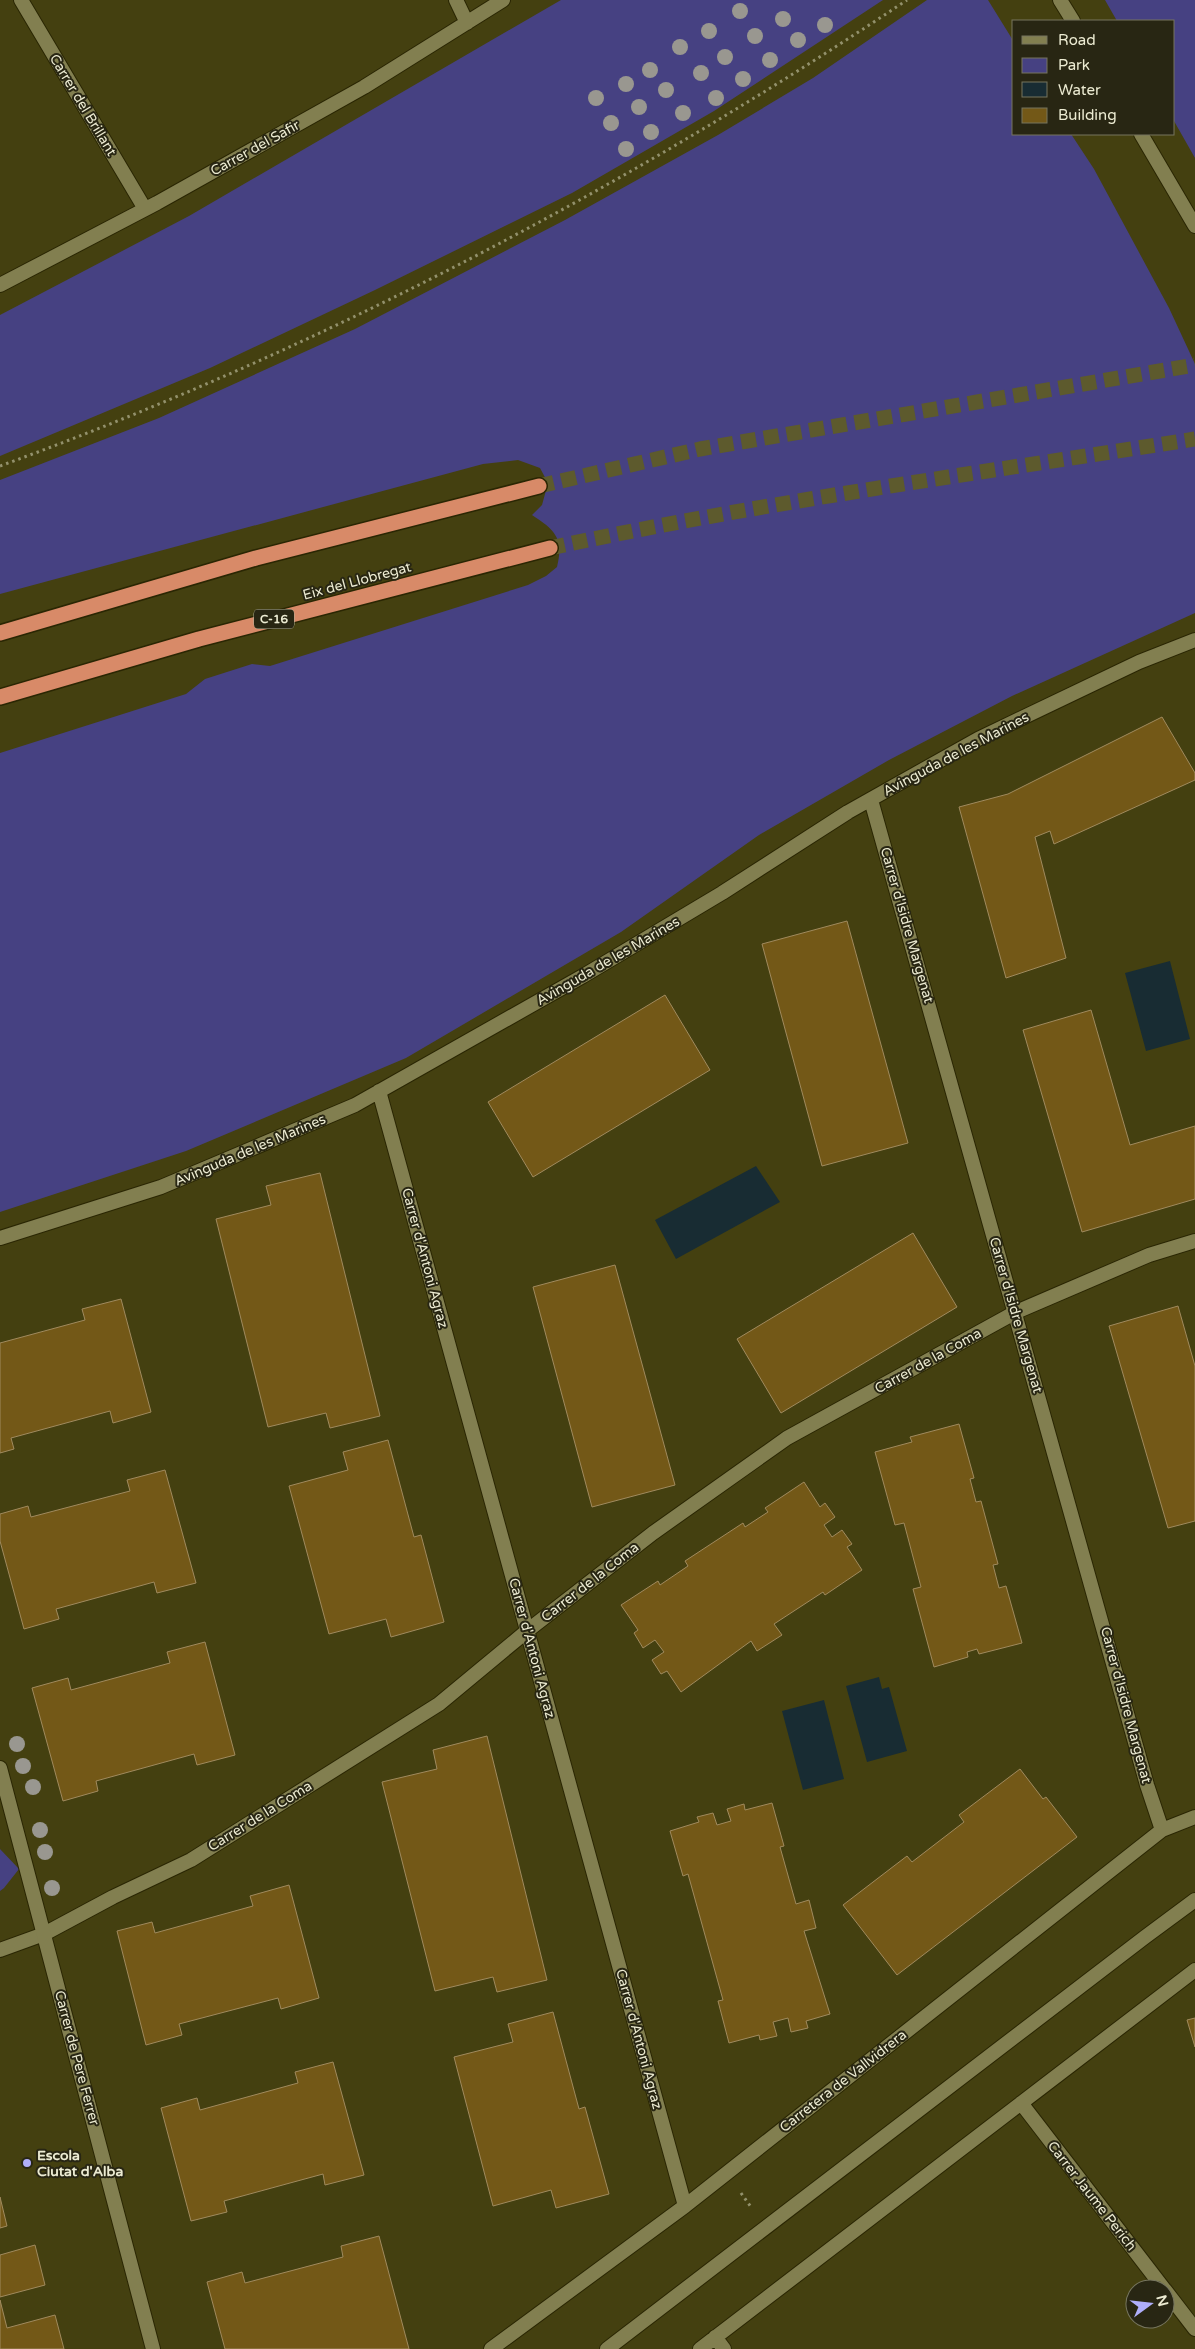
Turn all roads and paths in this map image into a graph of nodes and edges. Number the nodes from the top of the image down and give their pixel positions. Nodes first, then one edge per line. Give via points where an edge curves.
1 (21, 0) edge
2 (456, 0) edge
3 (503, 0) edge
4 (907, 0) edge
5 (1060, 0) edge
6 (1072, 20) edge
7 (467, 22) junction
8 (1142, 135) edge
9 (145, 209) junction
10 (1195, 226) edge
11 (0, 285) edge
12 (0, 466) edge
13 (539, 486) tunnel mouth
14 (550, 548) tunnel mouth
15 (0, 632) edge
16 (1195, 640) edge
17 (0, 696) edge
18 (871, 800) junction
19 (379, 1091) junction
20 (0, 1238) edge
21 (1195, 1241) edge
22 (1016, 1312) junction
23 (527, 1632) junction
24 (0, 1768) edge
25 (1195, 1817) edge
26 (1162, 1830) junction
27 (1195, 1900) edge
28 (44, 1934) junction
29 (0, 1950) edge
30 (1195, 1970) edge
31 (1021, 2103) junction
32 (685, 2206) junction
33 (1156, 2279) edge
34 (1175, 2304) edge
35 (1195, 2329) edge
36 (715, 2338) junction
37 (153, 2349) edge
38 (491, 2349) edge
39 (607, 2349) edge
40 (700, 2349) edge
41 (724, 2349) edge

1 - 9 street, Carrer del Brillant
2 - 7 street
3 - 7 street, Carrer del Safir
4 - 12 path via 735,110 568,207 424,281 170,401
5 - 6 street
7 - 9 street, Carrer del Safir via 364,87
8 - 10 street
9 - 11 street, Carrer del Safir
13 - 15 highway via 256,558
14 - 17 highway, Eix del Llobregat / C-16 via 199,639
16 - 18 street, Avinguda de les Marines via 1139,662 978,739
18 - 19 street, Avinguda de les Marines via 583,976
18 - 22 street, Carrer d'Isidre Margenat
19 - 20 street, Avinguda de les Marines via 355,1105 161,1188
19 - 23 street, Carrer d'Antoni Agraz
21 - 22 street, Carrer de la Coma via 1149,1256
22 - 23 street, Carrer de la Coma via 787,1438 653,1533
22 - 26 street, Carrer d'Isidre Margenat
23 - 28 street, Carrer de la Coma via 439,1704 191,1860
23 - 32 street, Carrer d'Antoni Agraz
24 - 28 street, Carrer de Pere Ferrer
25 - 26 street, Carretera de Vallvidrera
26 - 32 street, Carretera de Vallvidrera
27 - 39 street
28 - 29 street, Carrer de la Coma
28 - 37 street, Carrer de Pere Ferrer
30 - 31 street
31 - 33 street, Carrer Jaume Perich
31 - 36 street
32 - 38 street, Carretera de Vallvidrera
34 - 35 street, Carrer Jaume Perich
36 - 40 street
36 - 41 street

